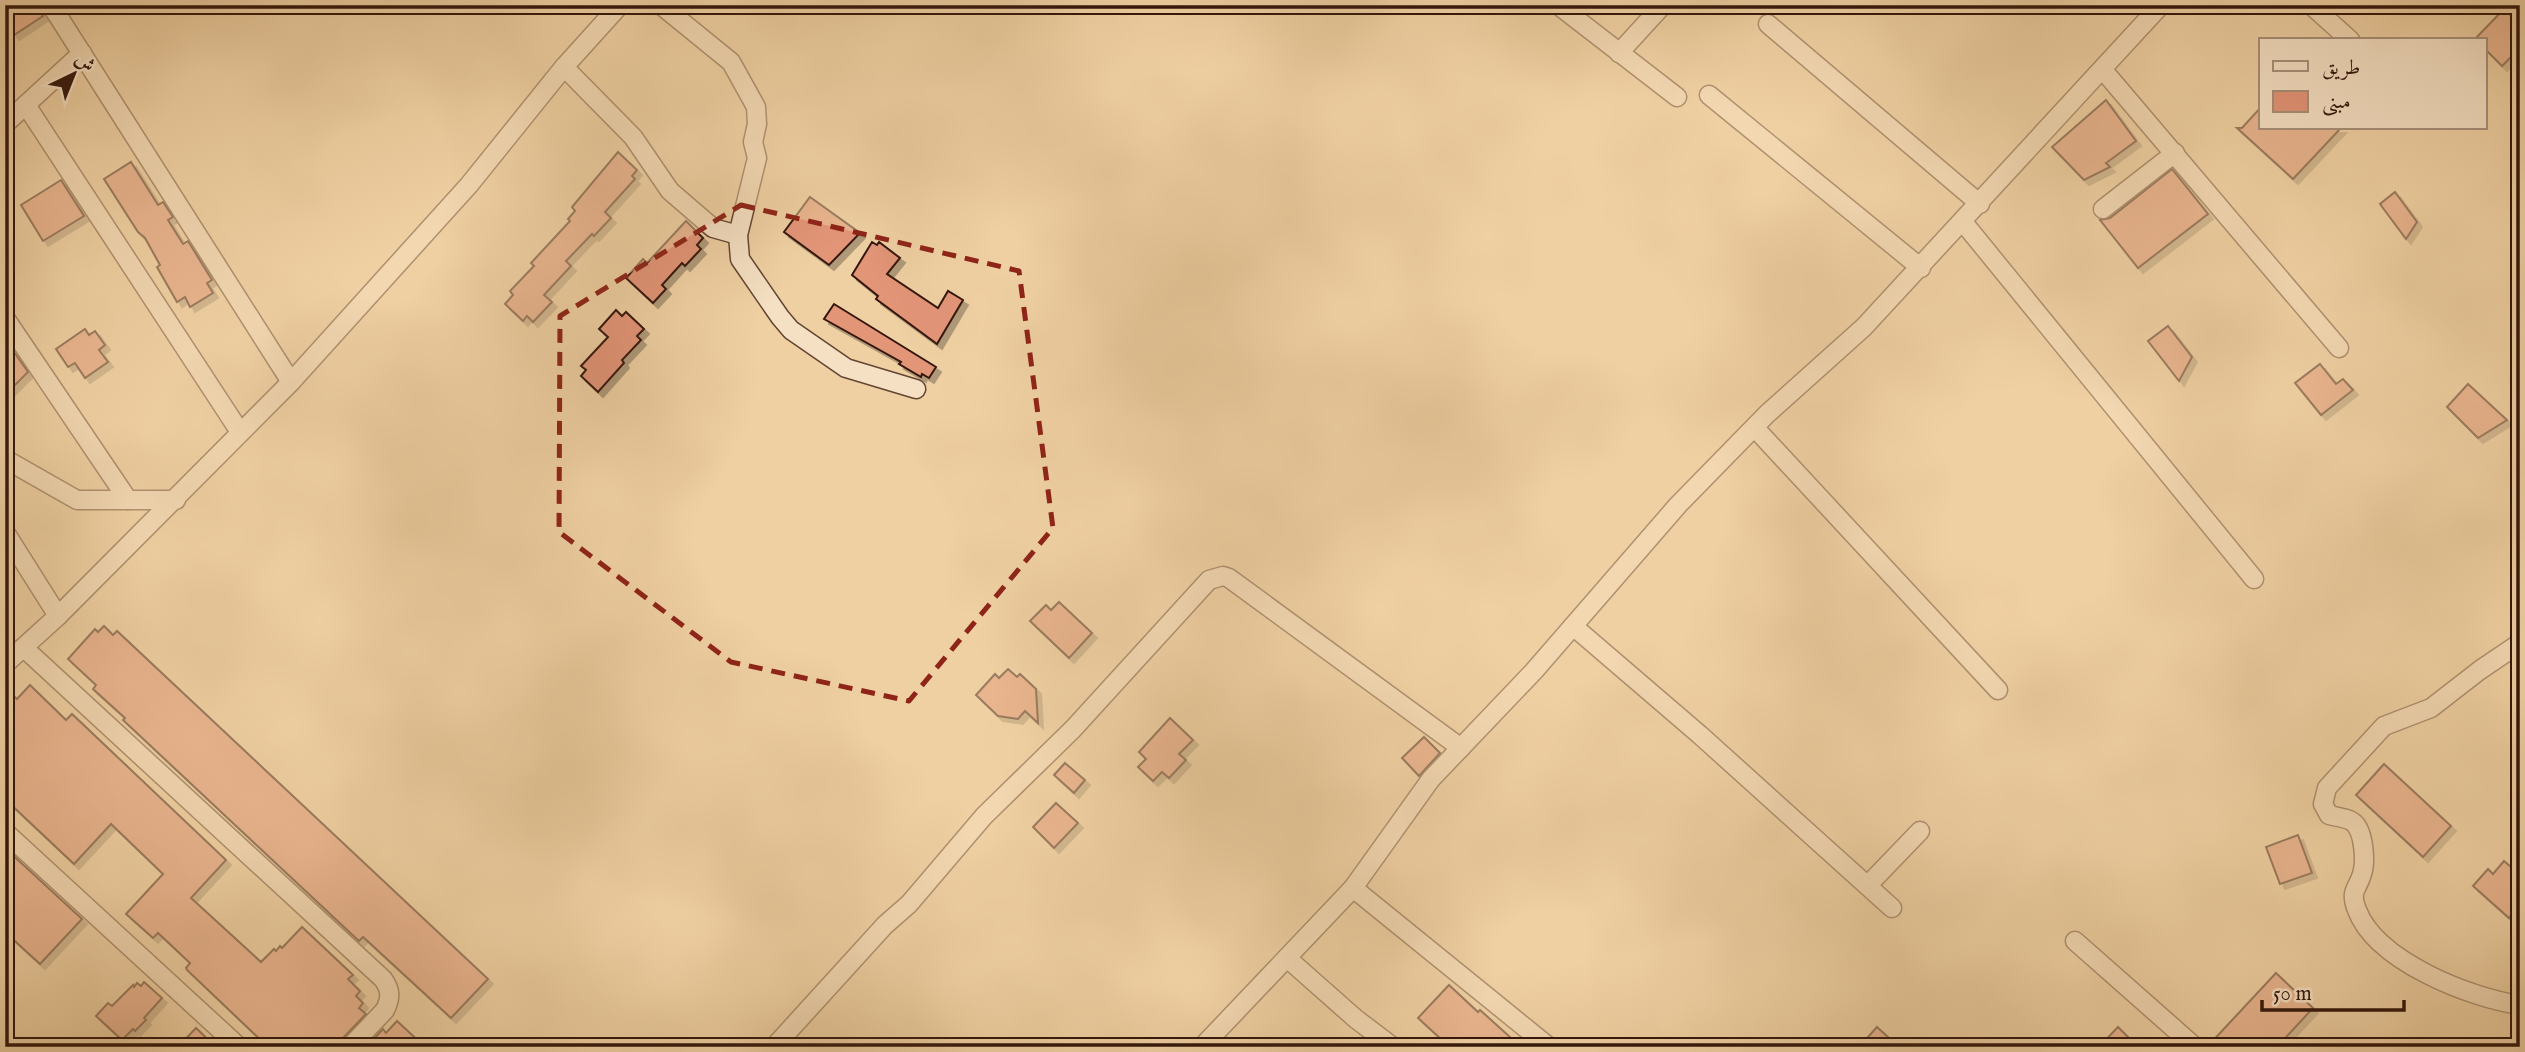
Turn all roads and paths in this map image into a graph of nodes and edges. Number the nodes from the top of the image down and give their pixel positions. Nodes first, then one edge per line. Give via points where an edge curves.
1 (51, 5) edge
2 (621, 5) edge
3 (661, 5) edge
4 (1558, 5) edge
5 (1663, 5) edge
6 (2161, 5) edge
7 (2311, 5) edge
8 (1768, 24) dead end
9 (2348, 38) edge
10 (82, 53) junction
11 (1619, 53) junction
12 (564, 67) junction
13 (2103, 70) junction
14 (1709, 95) dead end
15 (1677, 97) dead end
16 (26, 105) junction
17 (5, 124) edge
18 (2175, 153) junction
19 (1980, 204) junction
20 (2103, 209) dead end
21 (1963, 222) junction
22 (737, 235) junction
23 (1921, 268) junction
24 (5, 318) edge
25 (2339, 348) dead end
26 (291, 382) junction
27 (916, 389) dead end
28 (1755, 428) junction
29 (240, 432) junction
30 (5, 459) edge
31 (128, 500) junction
32 (176, 500) junction
33 (5, 532) edge
34 (2254, 579) dead end
35 (58, 617) junction
36 (1573, 626) junction
37 (2520, 643) edge
38 (24, 648) junction
39 (5, 664) edge
40 (1998, 690) dead end
41 (1461, 748) junction
42 (1920, 831) dead end
43 (5, 832) edge
44 (1868, 885) junction
45 (1353, 888) junction
46 (1892, 908) dead end
47 (2075, 941) dead end
48 (1287, 958) junction
49 (2520, 1005) edge
50 (239, 1047) edge
51 (350, 1047) edge
52 (774, 1047) edge
53 (1202, 1047) edge
54 (1393, 1047) edge
55 (1549, 1047) edge
56 (2194, 1047) edge

1 - 10 street
2 - 12 street
3 - 22 street via 731,62 756,107 753,142 757,158
4 - 11 street
5 - 11 street
6 - 13 street
7 - 9 street
8 - 19 street
10 - 16 street
10 - 26 street
11 - 15 street
12 - 22 street via 633,138 670,191 713,228
12 - 26 street via 469,185
13 - 18 street
13 - 19 street
14 - 23 street
16 - 17 street
16 - 29 street
18 - 20 street
18 - 25 street
19 - 21 street
21 - 23 street
21 - 34 street
22 - 27 street via 740,259 791,330 846,368
23 - 28 street
24 - 31 street
26 - 29 street
28 - 36 street via 1678,505
28 - 40 street
29 - 32 street
30 - 31 street via 77,500
31 - 32 street
32 - 35 street
33 - 35 street
35 - 38 street
36 - 41 street
36 - 44 street
37 - 49 street via 2431,708 2384,726 2328,788 2323,804 2329,815 2352,820 2361,831 2362,874 2354,888 2356,908 2382,944 2446,983
38 - 39 street
38 - 51 street via 383,979 389,1002
41 - 45 street via 1431,779
41 - 52 street via 1229,578 1209,580 1073,729 984,816 909,904
42 - 44 street
43 - 50 street
44 - 46 street
45 - 48 street
45 - 55 street
47 - 56 street
48 - 53 street
48 - 54 street

